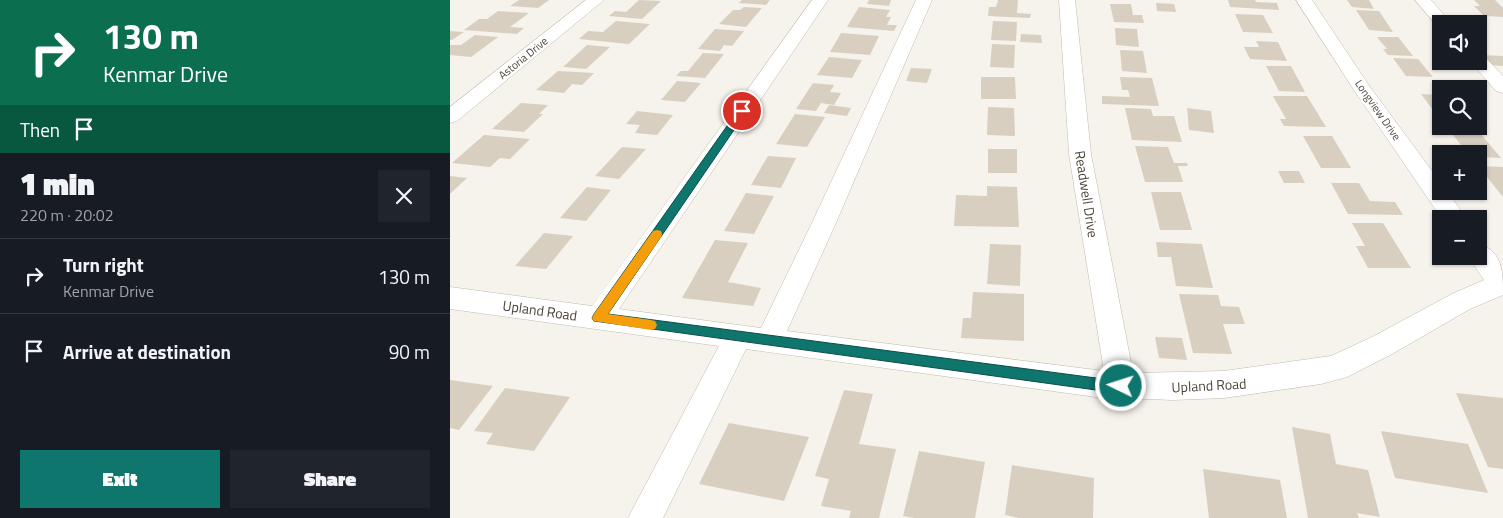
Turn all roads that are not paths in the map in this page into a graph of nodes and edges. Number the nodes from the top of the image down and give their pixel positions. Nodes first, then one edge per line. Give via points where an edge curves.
1 (596, 0) edge
2 (820, 0) edge
3 (924, 0) edge
4 (1066, 0) edge
5 (1304, 0) edge
6 (1423, 0) edge
7 (1436, 15) edge
8 (1487, 70) edge
9 (1503, 87) edge
10 (450, 117) edge
11 (1449, 210) edge
12 (1487, 264) edge
13 (1502, 284) edge
14 (450, 298) edge
15 (598, 318) junction
16 (738, 337) junction
17 (768, 341) junction
18 (1121, 386) junction
19 (646, 518) edge

1 - 10 street, Astoria Drive
2 - 15 street
3 - 17 street
4 - 18 street, Readwell Drive via 1080,154
5 - 11 street, Longview Drive
6 - 7 street
8 - 9 street
12 - 13 street
13 - 18 street, Upland Road via 1469,296 1394,340 1339,367 1243,384
14 - 15 street, Upland Road
15 - 16 street, Upland Road
16 - 17 street, Upland Road
16 - 19 street
17 - 18 street, Upland Road

